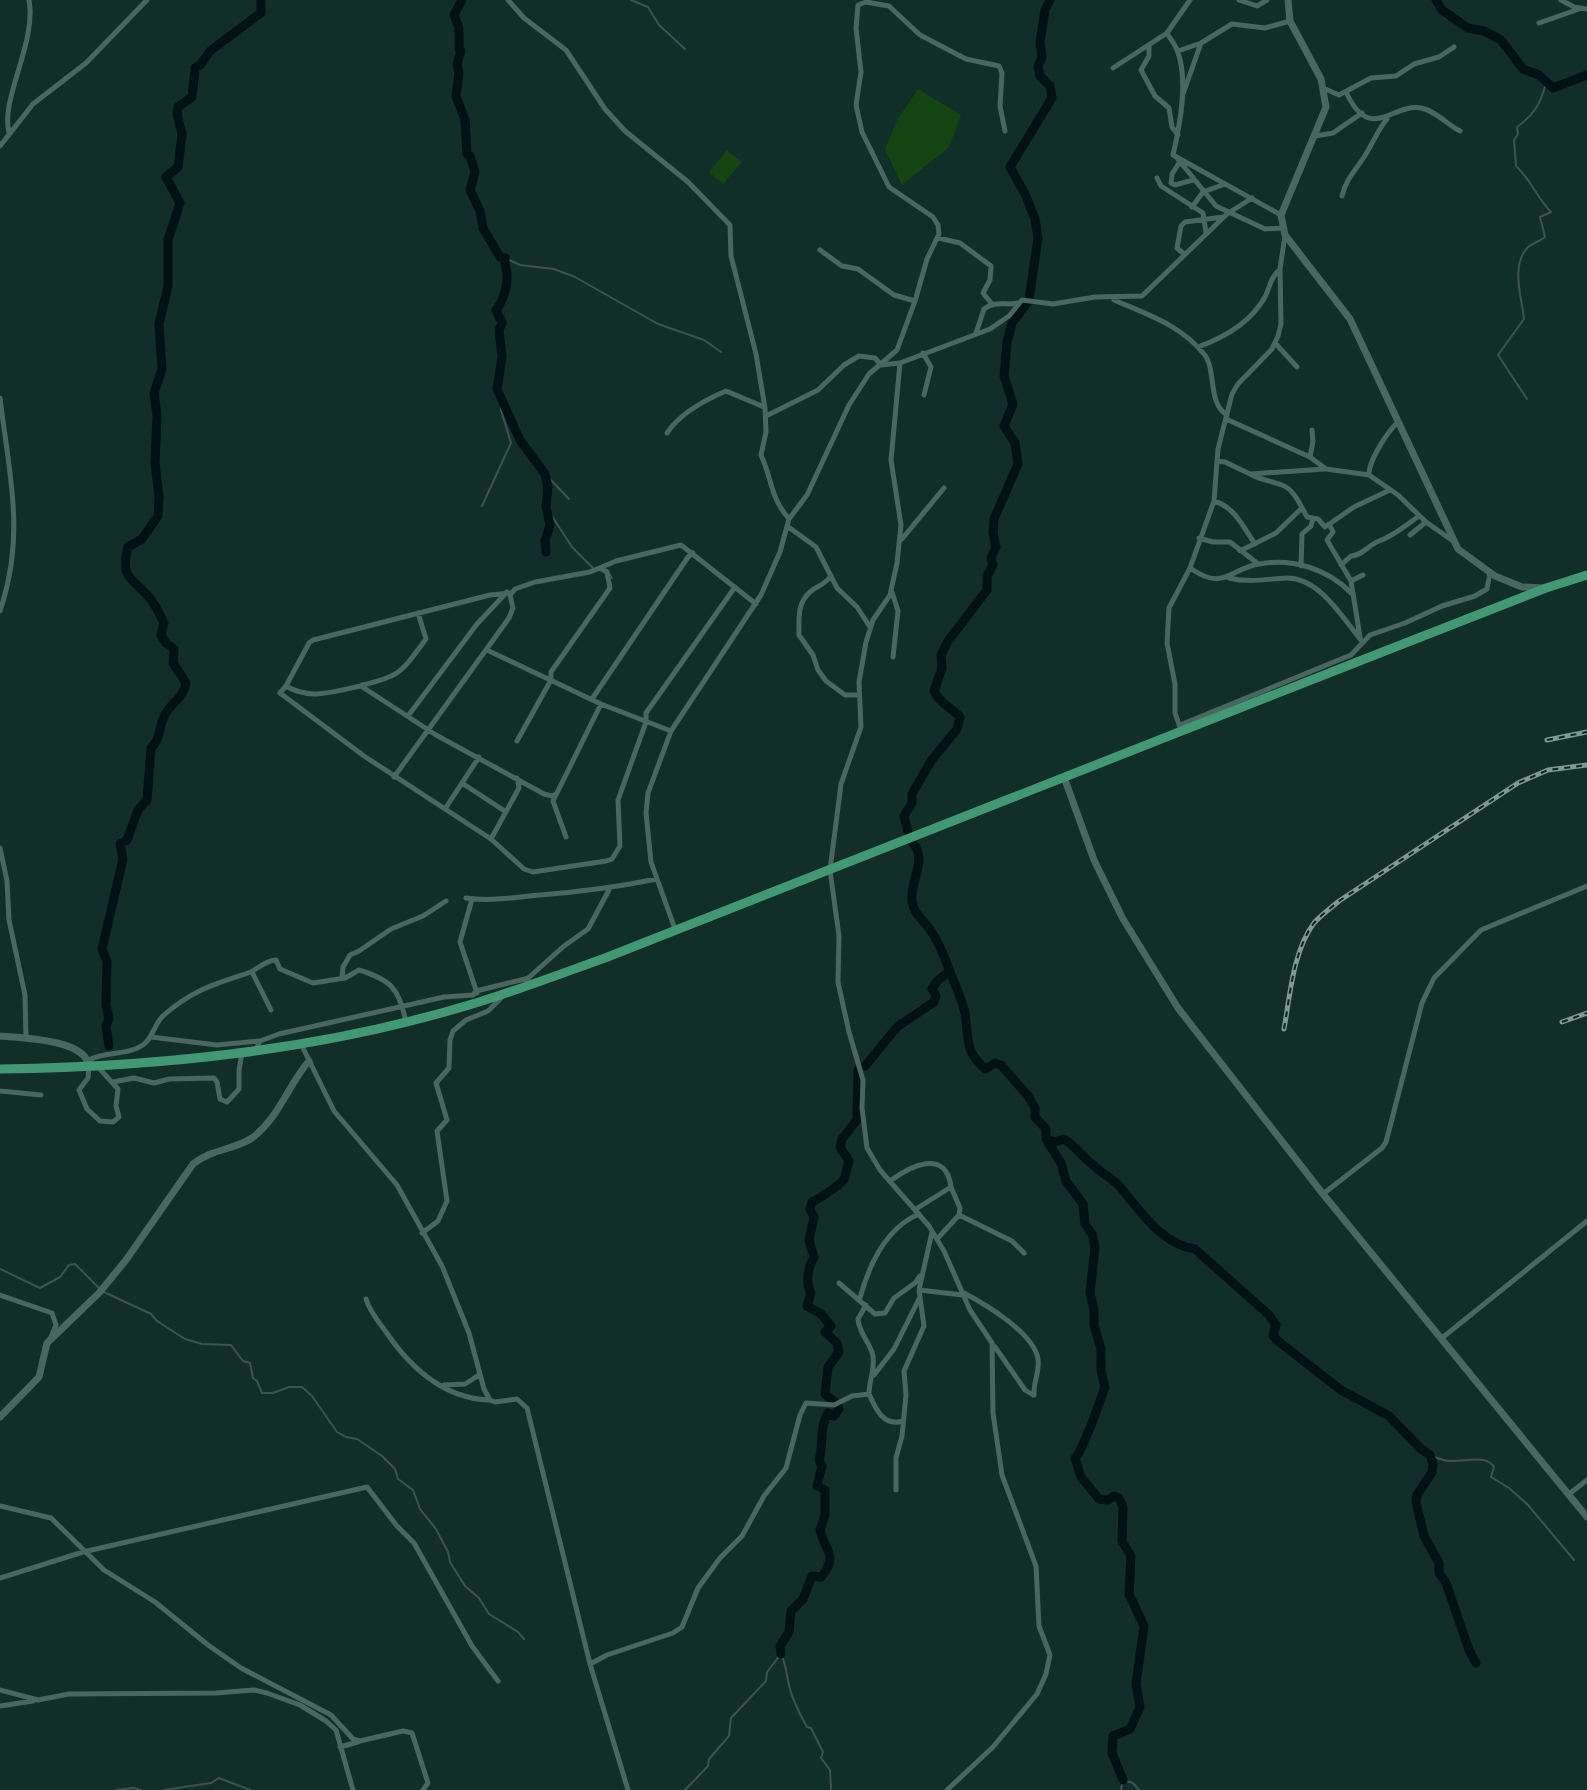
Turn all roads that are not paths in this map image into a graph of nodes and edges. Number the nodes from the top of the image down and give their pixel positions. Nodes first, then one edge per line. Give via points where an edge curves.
1 (29, 0) edge
2 (147, 0) edge
3 (508, 0) edge
4 (1190, 0) edge
5 (1239, 0) edge
6 (1267, 0) edge
7 (1288, 0) edge
8 (1561, 0) edge
9 (859, 3) edge
10 (1585, 8) edge
11 (1290, 21) junction
12 (1539, 23) dead end
13 (1167, 33) junction
14 (1201, 43) junction
15 (1149, 46) junction
16 (1454, 47) dead end
17 (1178, 51) junction
18 (1113, 68) dead end
19 (1323, 87) junction
20 (1346, 92) junction
21 (1182, 99) junction
22 (1362, 113) junction
23 (1387, 118) junction
24 (1005, 131) dead end
25 (1460, 131) dead end
26 (9, 132) junction
27 (1178, 135) junction
28 (1315, 136) junction
29 (0, 146) edge
30 (1178, 160) junction
31 (1195, 167) junction
32 (1157, 178) dead end
33 (1192, 179) junction
34 (1226, 184) junction
35 (1171, 188) junction
36 (1203, 192) junction
37 (1342, 196) dead end
38 (1252, 198) junction
39 (1192, 207) junction
40 (1231, 212) junction
41 (1281, 215) junction
42 (1224, 217) junction
43 (1205, 219) junction
44 (1284, 232) junction
45 (1206, 234) junction
46 (938, 238) junction
47 (820, 250) dead end
48 (1184, 254) junction
49 (1280, 269) junction
50 (1110, 298) junction
51 (915, 301) junction
52 (1019, 302) junction
53 (991, 303) junction
54 (976, 334) junction
55 (1276, 344) junction
56 (1197, 348) junction
57 (923, 353) junction
58 (900, 363) junction
59 (881, 365) junction
60 (1297, 367) dead end
61 (924, 395) dead end
62 (0, 398) edge
63 (765, 408) junction
64 (766, 416) junction
65 (1226, 417) junction
66 (1398, 422) junction
67 (1312, 430) dead end
68 (667, 433) dead end
69 (0, 453) edge
70 (7, 456) junction
71 (1310, 457) junction
72 (1217, 461) junction
73 (1326, 469) junction
74 (1250, 474) junction
75 (1369, 475) junction
76 (944, 488) dead end
77 (1390, 490) junction
78 (1214, 501) junction
79 (1302, 508) junction
80 (1419, 516) junction
81 (1313, 518) junction
82 (788, 522) junction
83 (1426, 522) junction
84 (1329, 524) junction
85 (1410, 535) dead end
86 (1199, 538) junction
87 (1453, 541) junction
88 (900, 542) junction
89 (1255, 544) junction
90 (1240, 551) junction
91 (693, 553) junction
92 (1258, 564) junction
93 (1341, 565) junction
94 (1301, 566) junction
95 (600, 568) junction
96 (1190, 568) junction
97 (1490, 573) junction
98 (1363, 575) dead end
99 (1587, 575) edge
100 (831, 576) junction
101 (1227, 578) junction
102 (1351, 581) junction
103 (735, 587) junction
104 (1546, 588) junction
105 (892, 591) junction
106 (509, 593) junction
107 (1351, 593) junction
108 (756, 604) junction
109 (0, 611) edge
110 (418, 613) junction
111 (870, 627) junction
112 (1361, 640) junction
113 (1360, 649) junction
114 (487, 650) junction
115 (893, 657) dead end
116 (1357, 662) junction
117 (551, 680) junction
118 (286, 686) junction
119 (361, 686) junction
120 (859, 695) junction
121 (592, 699) junction
122 (601, 704) junction
123 (408, 716) junction
124 (646, 722) junction
125 (1180, 728) junction
126 (428, 730) junction
127 (671, 731) junction
128 (517, 741) dead end
129 (479, 757) junction
130 (394, 777) junction
131 (516, 777) junction
132 (1064, 777) junction
133 (462, 783) junction
134 (532, 786) junction
135 (519, 788) junction
136 (544, 794) junction
137 (556, 794) junction
138 (553, 807) junction
139 (445, 809) junction
140 (506, 812) junction
141 (566, 837) dead end
142 (491, 839) junction
143 (0, 848) edge
144 (830, 870) junction
145 (657, 879) junction
146 (1587, 886) edge
147 (609, 890) junction
148 (446, 901) dead end
149 (676, 930) junction
150 (252, 972) junction
151 (342, 978) junction
152 (529, 978) junction
153 (476, 991) junction
154 (511, 991) junction
155 (479, 1002) junction
156 (403, 1006) junction
157 (271, 1010) dead end
158 (406, 1022) junction
159 (0, 1036) edge
160 (151, 1037) junction
161 (26, 1039) junction
162 (260, 1041) junction
163 (301, 1044) junction
164 (256, 1051) junction
165 (242, 1053) junction
166 (309, 1061) junction
167 (92, 1065) junction
168 (0, 1069) edge
169 (113, 1082) junction
170 (0, 1091) edge
171 (41, 1095) dead end
172 (890, 1181) junction
173 (951, 1187) junction
174 (1323, 1194) junction
175 (918, 1212) junction
176 (959, 1215) junction
177 (1587, 1221) edge
178 (932, 1232) junction
179 (422, 1233) junction
180 (937, 1239) junction
181 (1024, 1253) dead end
182 (922, 1273) junction
183 (839, 1283) dead end
184 (919, 1290) junction
185 (963, 1294) junction
186 (0, 1295) edge
187 (860, 1298) junction
188 (919, 1298) junction
189 (366, 1299) dead end
190 (866, 1305) junction
191 (51, 1338) junction
192 (1442, 1338) junction
193 (992, 1343) junction
194 (479, 1374) junction
195 (874, 1375) junction
196 (440, 1386) junction
197 (869, 1394) junction
198 (490, 1400) junction
199 (0, 1417) edge
200 (903, 1421) junction
201 (1587, 1480) edge
202 (896, 1490) dead end
203 (1569, 1494) junction
204 (0, 1506) edge
205 (1587, 1517) edge
206 (83, 1552) junction
207 (0, 1578) edge
208 (590, 1664) junction
209 (498, 1681) dead end
210 (278, 1688) junction
211 (0, 1690) edge
212 (254, 1690) junction
213 (38, 1700) junction
214 (0, 1706) edge
215 (336, 1730) junction
216 (348, 1735) junction
217 (360, 1741) junction
218 (340, 1747) junction
219 (353, 1790) edge
220 (423, 1790) edge
221 (628, 1790) edge
222 (947, 1790) edge

1 - 26 street via 31,19 13,87
2 - 26 street
3 - 63 street via 566,50 625,131 727,221
4 - 13 street
5 - 6 street via 1257,6
7 - 11 street
8 - 10 street
9 - 24 street via 889,6 920,35 966,59 999,66
9 - 46 street via 861,72 856,105 862,132 885,182 933,217
10 - 12 street
11 - 14 street via 1265,28 1232,24
11 - 19 street
13 - 15 street
13 - 17 street
14 - 17 street
14 - 21 street
15 - 18 street
15 - 27 street via 1141,70 1155,96 1169,108
16 - 20 street via 1396,76 1371,78
17 - 21 street
19 - 20 street via 1335,95
19 - 28 street via 1325,112
20 - 22 street
21 - 27 street
22 - 23 street
22 - 28 street via 1333,133
23 - 25 street via 1407,106 1424,108
23 - 37 street via 1346,181
26 - 29 street
27 - 30 street via 1173,154
28 - 41 street
30 - 31 street
30 - 33 street
30 - 35 street
31 - 33 street
31 - 34 street
32 - 35 street via 1161,186
33 - 35 street
33 - 36 street
34 - 36 street
34 - 38 street
35 - 39 street
36 - 39 street
36 - 40 street
38 - 40 street
38 - 41 street
39 - 43 street
40 - 42 street
40 - 44 street
41 - 44 street
42 - 43 street
42 - 45 street
43 - 45 street
43 - 48 street via 1181,226 1177,248
44 - 49 street
44 - 66 street via 1350,319
45 - 48 street
46 - 51 street
46 - 53 street via 960,243 991,266 983,293
47 - 51 street via 894,295
48 - 50 street via 1142,296
49 - 55 street
49 - 56 street via 1247,319
50 - 52 street
50 - 56 street via 1164,320
51 - 59 street via 897,350
52 - 53 street
52 - 54 street via 1002,322
53 - 54 street
54 - 57 street
55 - 60 street
55 - 65 street via 1238,384
56 - 65 street via 1207,358 1217,407
57 - 58 street
57 - 61 street via 931,367
58 - 59 street
58 - 88 street via 891,460
59 - 64 street via 875,358 859,356 818,390
59 - 82 street via 849,405 807,495
62 - 70 street
63 - 64 street
63 - 68 street via 726,391 689,411
64 - 82 street via 760,451 772,494
65 - 71 street
65 - 72 street
66 - 75 street via 1371,462
66 - 87 street
67 - 71 street
69 - 70 street
70 - 109 street via 15,543
71 - 73 street
72 - 74 street
72 - 78 street
73 - 74 street
73 - 75 street
74 - 79 street via 1284,485
75 - 77 street
76 - 88 street
77 - 80 street
77 - 84 street
78 - 86 street
78 - 89 street via 1232,511
79 - 81 street
79 - 89 street via 1276,533
80 - 83 street
80 - 93 street
81 - 84 street via 1325,527
81 - 94 street via 1302,534
82 - 100 street via 816,547
82 - 108 street
83 - 85 street
83 - 87 street
84 - 93 street via 1333,532 1327,540
86 - 90 street via 1230,542
86 - 96 street
87 - 97 street
88 - 105 street
89 - 90 street
90 - 92 street
91 - 95 street via 681,545
91 - 103 street
91 - 121 street
92 - 94 street
92 - 101 street
93 - 102 street
94 - 107 street via 1325,571
95 - 106 street
95 - 117 street via 607,572 610,588 558,660
96 - 101 street via 1208,578
96 - 125 street via 1168,619
97 - 104 street via 1522,587
97 - 113 street via 1487,589 1370,635
98 - 102 street
99 - 104 highway
100 - 111 street
100 - 120 street via 802,601 799,635 826,681 845,695
101 - 112 street via 1309,582
102 - 107 street
103 - 108 street
103 - 124 street via 646,713
104 - 116 highway
105 - 111 street
105 - 115 street via 898,611
106 - 110 street
106 - 114 street via 512,614
106 - 123 street via 477,624
107 - 112 street
108 - 127 street
110 - 118 street via 310,641
110 - 119 street via 426,639 402,672
111 - 120 street
112 - 113 street
113 - 116 street
113 - 125 street
114 - 117 street
114 - 126 street
116 - 125 highway
117 - 121 street
117 - 128 street
118 - 119 street via 317,695
118 - 130 street via 280,693
119 - 123 street
120 - 144 street via 861,727 841,784
121 - 122 street
122 - 124 street
122 - 137 street
123 - 126 street
124 - 127 street
124 - 142 street via 620,787 620,841 612,859 533,872
125 - 132 highway
126 - 129 street
126 - 130 street
127 - 145 street via 646,813 648,850
129 - 131 street
129 - 133 street
130 - 139 street
131 - 134 street
131 - 135 street
132 - 144 highway
132 - 174 street via 1094,860 1150,966
133 - 139 street
133 - 140 street
134 - 135 street
134 - 136 street
135 - 140 street
136 - 137 street
136 - 138 street
137 - 138 street
138 - 141 street
139 - 142 street
140 - 142 street
143 - 161 street via 25,995
144 - 149 highway
144 - 172 street via 839,936 838,982 863,1080 865,1140
145 - 147 street
145 - 149 street
146 - 174 street via 1481,930 1434,978 1422,1003 1386,1142
147 - 152 street via 592,925
147 - 153 street via 469,899 460,942
148 - 151 street via 350,955
149 - 154 highway
150 - 151 street via 276,960 280,969 313,983
150 - 157 street
150 - 160 street via 198,991 162,1017
151 - 156 street via 359,970 378,975 397,991
152 - 153 street
152 - 154 street
153 - 155 street
153 - 156 street
154 - 155 highway
154 - 179 street via 451,1035 449,1068 436,1083 447,1120 437,1131 447,1201 438,1221
155 - 158 highway
156 - 158 street
156 - 162 street
158 - 163 highway
159 - 161 street
160 - 162 street via 217,1045
160 - 167 street
161 - 167 street via 68,1046
162 - 164 street
163 - 164 highway
163 - 166 street
164 - 165 highway
165 - 167 highway
165 - 169 street via 239,1089 227,1102 220,1099 214,1078
166 - 179 street via 334,1111 385,1169
166 - 191 street via 255,1135 193,1164 126,1260
167 - 168 highway
167 - 169 street
167 - 169 street via 80,1094 100,1121 119,1117
170 - 171 street
172 - 173 street via 924,1163 941,1167
172 - 175 street
173 - 175 street
173 - 176 street
174 - 192 street
175 - 178 street
175 - 187 street via 871,1263
176 - 180 street
176 - 181 street via 1012,1241
177 - 192 street
178 - 180 street
178 - 182 street
179 - 194 street via 446,1275
180 - 185 street
182 - 184 street
182 - 190 street via 885,1313 875,1314
183 - 187 street
184 - 185 street
184 - 188 street
185 - 193 street
185 - 193 street via 1030,1342 1038,1360 1034,1395
186 - 191 street via 52,1313 56,1325
187 - 190 street
188 - 195 street via 894,1349
188 - 200 street via 924,1326 906,1364
189 - 196 street via 420,1374
190 - 195 street via 858,1319 872,1352
191 - 199 street via 39,1377
192 - 203 street
193 - 222 street via 993,1413 1002,1475 1036,1566 1039,1626 1050,1659 1037,1694 993,1747
194 - 196 street via 465,1384
194 - 198 street
195 - 197 street
196 - 198 street
197 - 200 street via 887,1421
197 - 208 street via 834,1405 806,1403 786,1468 742,1536 695,1593 682,1627
198 - 208 street via 517,1399 527,1408
200 - 202 street
201 - 203 street
203 - 205 street
204 - 206 street via 47,1516
206 - 207 street
206 - 209 street via 367,1487 414,1543 472,1646
206 - 210 street via 217,1652
208 - 221 street
210 - 212 street
210 - 216 street via 331,1715
211 - 213 street
212 - 213 street via 69,1694
212 - 215 street via 300,1705
213 - 214 street
215 - 216 street
215 - 218 street
216 - 217 street
217 - 218 street
217 - 220 street via 412,1733 428,1783
218 - 219 street

